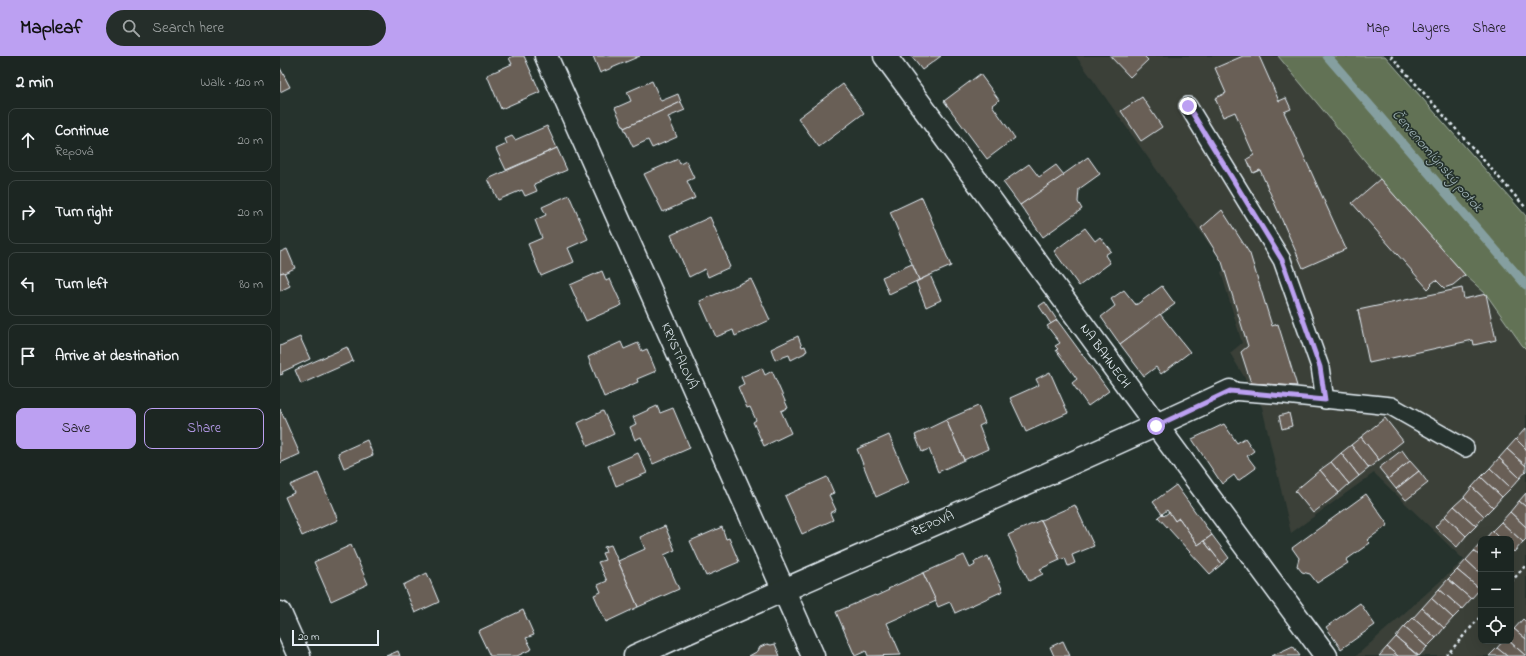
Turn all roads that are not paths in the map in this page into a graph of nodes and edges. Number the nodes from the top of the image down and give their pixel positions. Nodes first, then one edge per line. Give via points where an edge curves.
1 (546, 56) edge
2 (885, 56) edge
3 (1188, 106) dead end
4 (1230, 391) joint
5 (1325, 400) junction
6 (1156, 426) junction
7 (1465, 448) dead end
8 (782, 589) junction
9 (280, 613) edge
10 (299, 656) edge
11 (635, 656) edge
12 (813, 656) edge
13 (1326, 656) edge

1 - 8 street, KRYSTALOVÁ
2 - 6 street, NA BAHNECH
3 - 5 lane via 1282,260 1320,367
4 - 5 lane
4 - 6 street, ŘEPOVÁ
5 - 7 lane via 1391,406
6 - 8 street, ŘEPOVÁ
6 - 13 street, NA BAHNECH
8 - 11 street, ŘEPOVÁ
8 - 12 street, KRYSTALOVÁ
9 - 10 street

